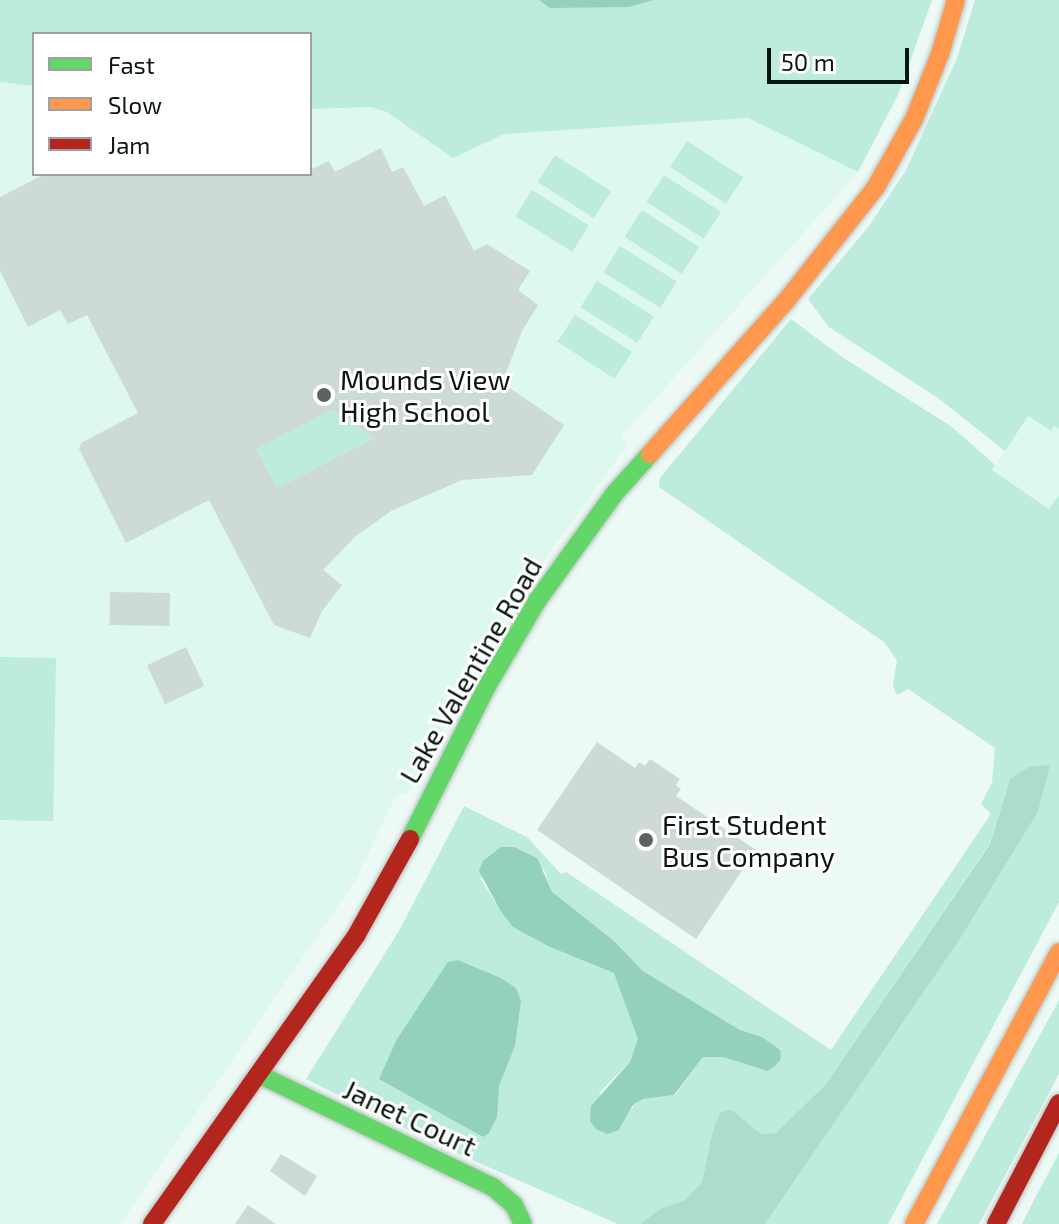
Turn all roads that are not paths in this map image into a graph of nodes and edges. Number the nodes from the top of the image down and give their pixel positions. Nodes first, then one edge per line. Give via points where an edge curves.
1 (956, 0) edge
2 (1059, 952) edge
3 (260, 1075) junction
4 (1059, 1103) edge
5 (152, 1224) edge
6 (523, 1224) edge
7 (914, 1224) edge
8 (996, 1224) edge

1 - 3 main road, Lake Valentine Road via 914,119 876,187 786,301 615,493 537,601 377,900
2 - 7 main road
3 - 5 main road, Lake Valentine Road
3 - 6 main road, Janet Court via 493,1187 514,1205
4 - 8 main road

